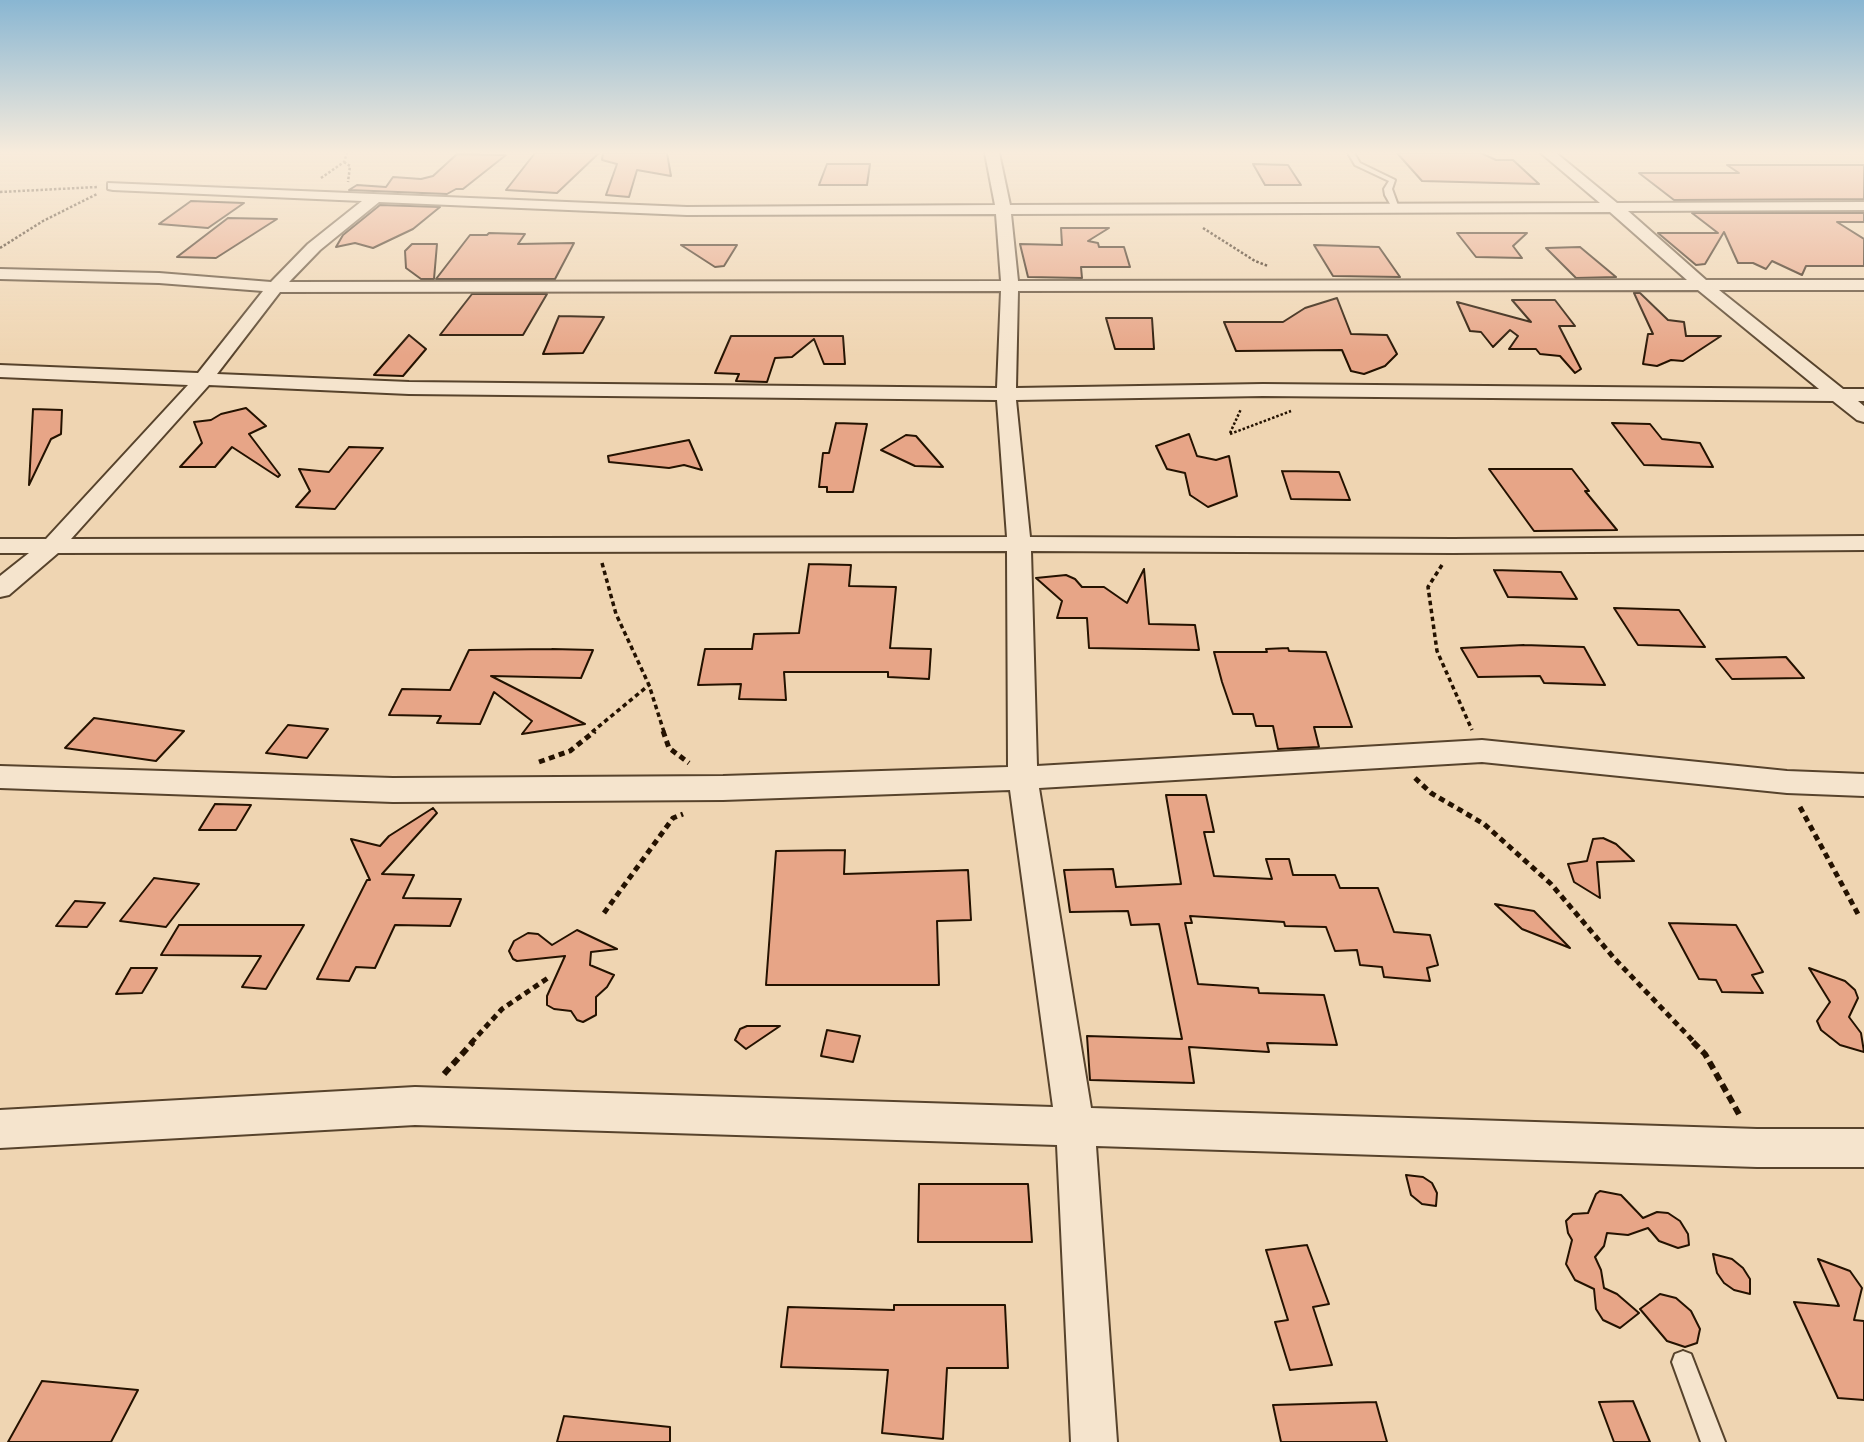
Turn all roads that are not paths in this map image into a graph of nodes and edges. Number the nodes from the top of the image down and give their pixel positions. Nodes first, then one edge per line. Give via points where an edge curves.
1 (347, 220) edge
2 (1004, 220) edge
3 (1629, 220) edge
4 (0, 274) edge
5 (1010, 285) junction
6 (1702, 285) junction
7 (1864, 285) edge
8 (275, 287) junction
9 (0, 371) edge
10 (203, 380) junction
11 (1006, 394) junction
12 (1864, 394) edge
13 (1839, 395) junction
14 (1864, 416) edge
15 (1864, 543) edge
16 (1019, 544) junction
17 (0, 546) edge
18 (52, 546) junction
19 (0, 589) edge
20 (0, 777) edge
21 (1023, 778) junction
22 (1864, 785) edge
23 (1075, 1127) junction
24 (0, 1129) edge
25 (1864, 1147) edge
26 (1683, 1362) dead end
27 (1094, 1442) edge
28 (1713, 1442) edge

1 - 8 street
2 - 5 street
3 - 6 street
4 - 8 street via 159,278
5 - 6 street
5 - 8 street
5 - 11 street
6 - 7 street
6 - 13 street
8 - 10 street
9 - 10 street
10 - 11 street via 409,388
10 - 18 street
11 - 13 street via 1263,390
11 - 16 street
12 - 13 street
13 - 14 street
15 - 16 street
16 - 18 street
16 - 21 street
17 - 18 street
18 - 19 street
20 - 21 street via 393,790 723,788
21 - 22 street via 1482,751 1787,782
21 - 23 street
23 - 24 street via 415,1106
23 - 25 street via 1757,1148
23 - 27 street
26 - 28 lane

